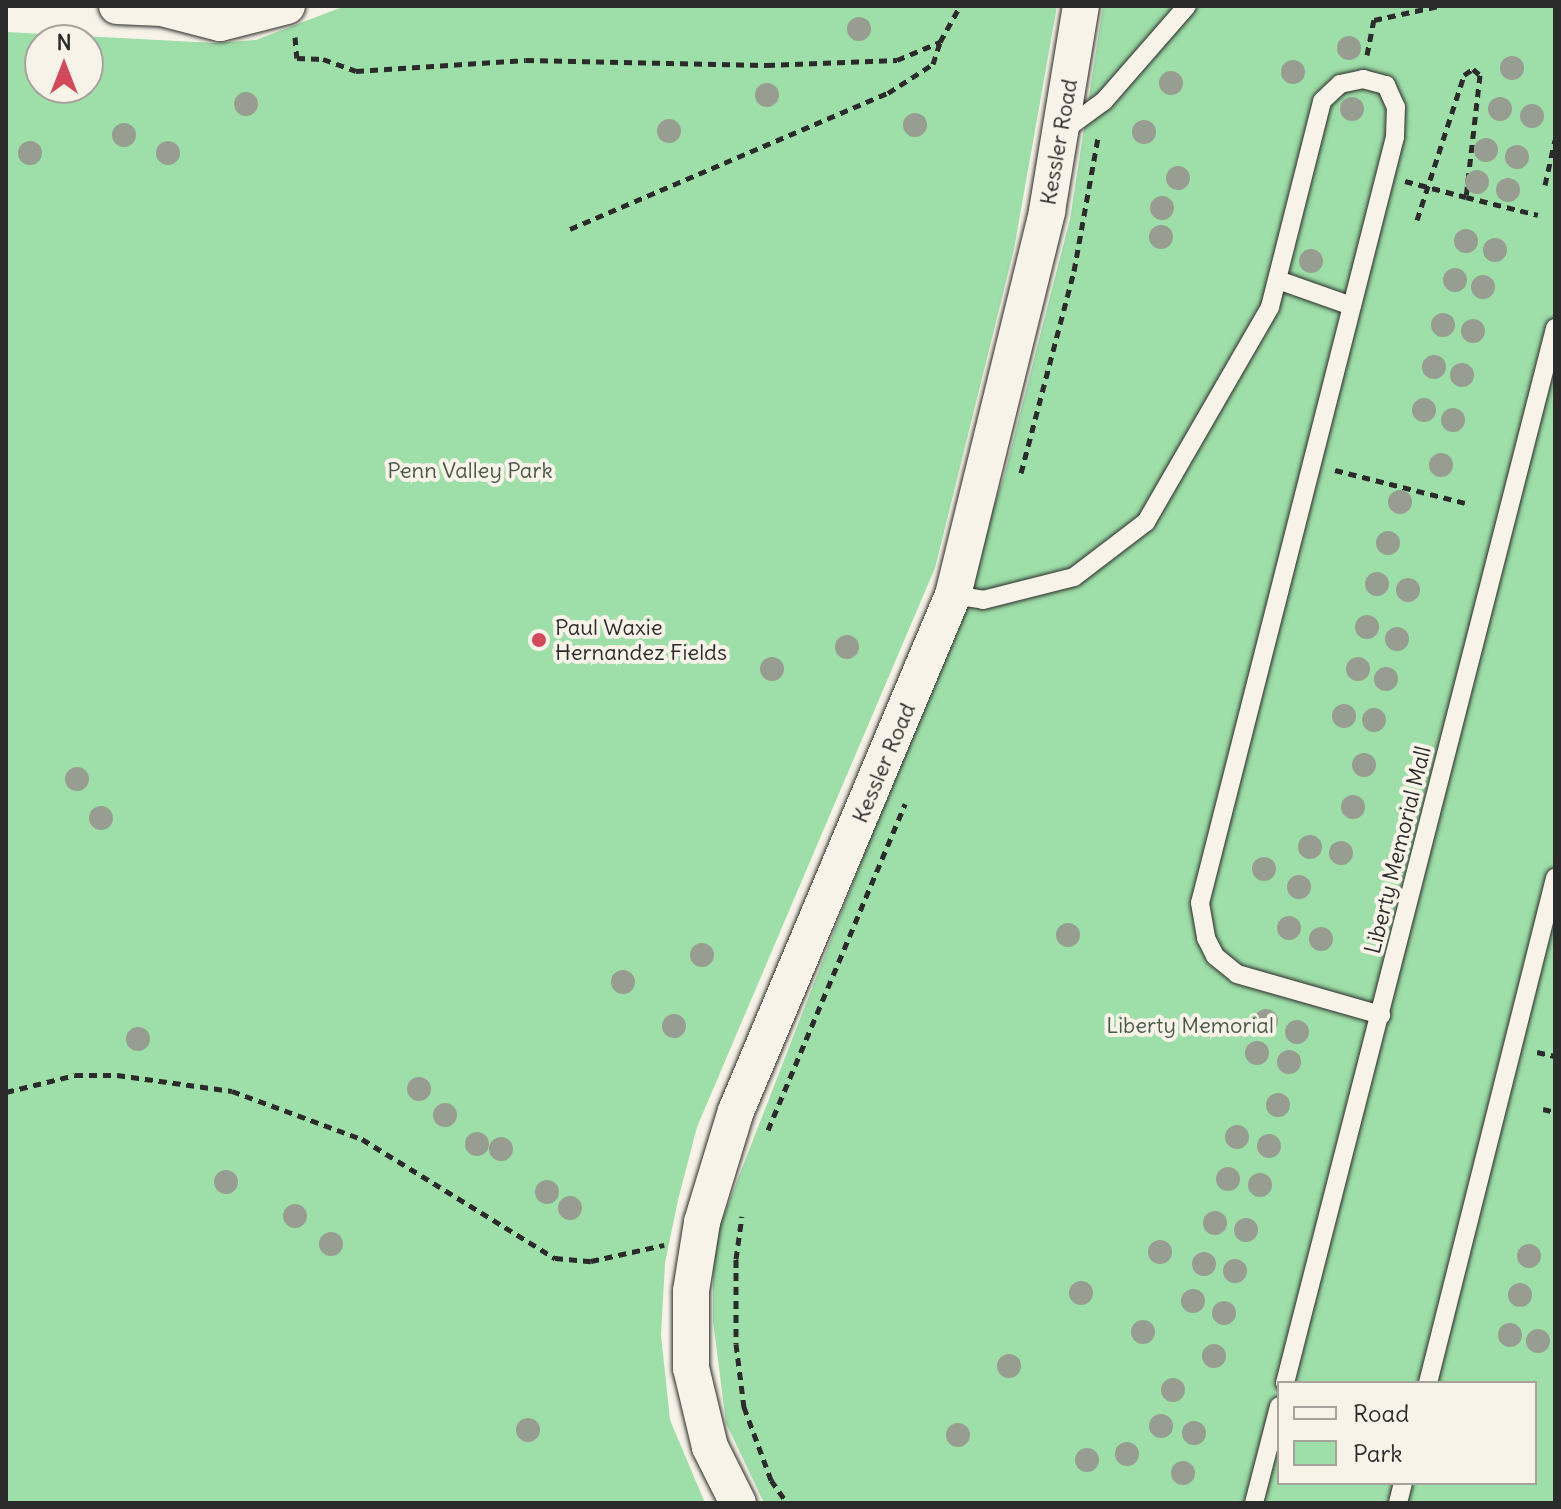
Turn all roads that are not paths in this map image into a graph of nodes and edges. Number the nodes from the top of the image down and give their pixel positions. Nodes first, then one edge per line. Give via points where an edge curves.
1 (117, 6) edge
2 (1081, 6) edge
3 (1187, 6) edge
4 (291, 15) edge
5 (1063, 131) junction
6 (1278, 280) junction
7 (1352, 306) junction
8 (1555, 328) edge
9 (953, 595) junction
10 (1555, 878) edge
11 (1381, 1015) junction
12 (1286, 1381) edge
13 (1429, 1381) edge
14 (1277, 1414) edge
15 (738, 1503) edge
16 (1254, 1503) edge

1 - 4 street via 162,8 220,23
2 - 5 street, Kessler Road
3 - 5 lane via 1104,101
5 - 9 street, Kessler Road via 1008,384
6 - 7 lane
6 - 7 lane via 1322,101 1340,84 1363,79 1386,85 1396,107 1395,137
6 - 9 lane via 1262,320 1146,522 1074,577 983,600
7 - 11 lane via 1200,903 1215,956 1237,974
8 - 11 lane, Liberty Memorial Mall
9 - 15 street, Kessler Road via 714,1170 697,1250 689,1329 697,1406
10 - 13 lane
11 - 12 lane, Liberty Memorial Mall
14 - 16 lane

